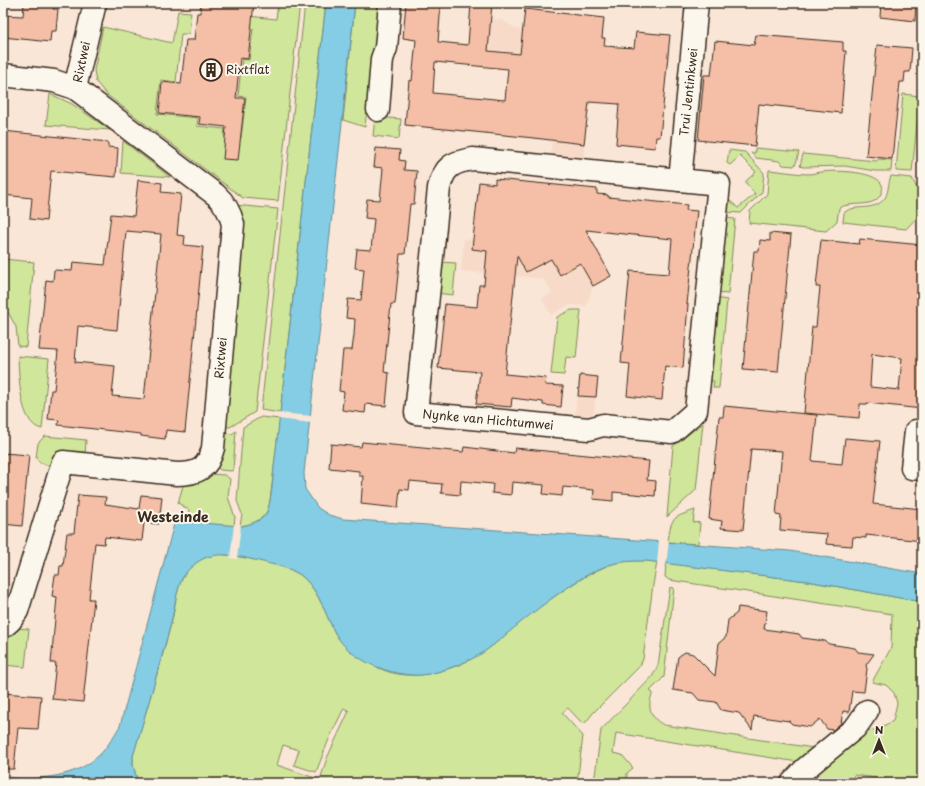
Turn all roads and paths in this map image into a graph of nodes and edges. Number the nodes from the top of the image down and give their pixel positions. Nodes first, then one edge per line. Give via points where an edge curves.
1 (95, 3) edge
2 (390, 3) edge
3 (697, 3) edge
4 (3, 75) edge
5 (75, 88) junction
6 (378, 110) dead end
7 (680, 180) junction
8 (922, 432) edge
9 (922, 469) edge
10 (3, 627) edge
11 (867, 711) dead end
12 (792, 783) edge

1 - 5 street, Rixtwei
2 - 6 street
3 - 7 street, Trui Jentinkwei
4 - 5 street via 54,81
5 - 10 street, Rixtwei via 216,195 231,215 234,224 213,448 202,468 192,474 63,462 17,611
7 - 7 street, Nynke van Hichtumwei via 719,184 696,412 672,432 603,425 589,429 416,413 438,188 441,176 448,167 460,161 473,159
8 - 9 street via 916,431 912,468
11 - 12 street via 856,727

